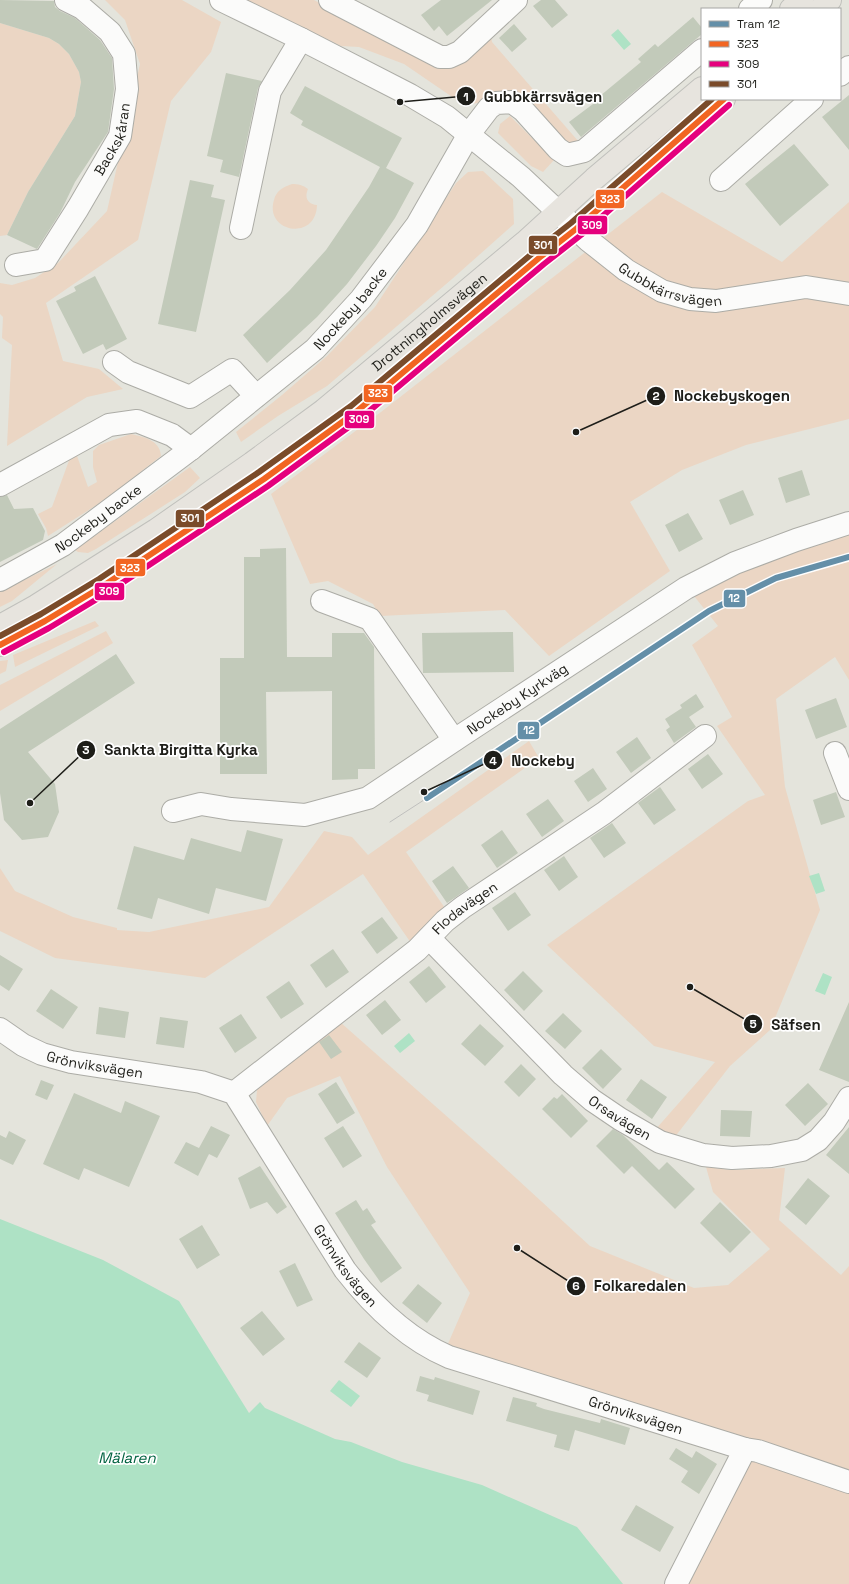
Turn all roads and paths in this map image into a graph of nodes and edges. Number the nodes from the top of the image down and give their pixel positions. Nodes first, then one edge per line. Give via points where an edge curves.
1 (66, 0) edge
2 (221, 0) edge
3 (330, 0) edge
4 (516, 0) edge
5 (761, 0) edge
6 (802, 0) edge
7 (830, 0) edge
8 (751, 8) edge
9 (793, 8) edge
10 (821, 8) edge
11 (301, 39) junction
12 (701, 51) edge
13 (849, 67) edge
14 (841, 74) edge
15 (701, 89) edge
16 (723, 100) edge
17 (811, 100) edge
18 (469, 134) junction
19 (721, 180) dead end
20 (557, 212) junction
21 (241, 228) dead end
22 (576, 229) junction
23 (16, 265) dead end
24 (849, 294) edge
25 (114, 362) dead end
26 (256, 396) junction
27 (191, 449) junction
28 (0, 485) edge
29 (849, 523) edge
30 (0, 580) edge
31 (322, 601) dead end
32 (0, 626) edge
33 (0, 645) edge
34 (705, 736) dead end
35 (454, 740) junction
36 (835, 753) dead end
37 (849, 789) edge
38 (173, 811) dead end
39 (429, 938) junction
40 (0, 1029) edge
41 (234, 1093) junction
42 (849, 1098) edge
43 (745, 1449) junction
44 (849, 1482) edge
45 (676, 1584) edge

1 - 23 street, Backskåran via 82,8 110,32 124,54 127,89 120,136 45,260
2 - 11 street, Gubbkärrsvägen
3 - 4 street via 440,57 449,57 460,52
5 - 8 street
6 - 9 main road
7 - 10 main road
11 - 18 street, Gubbkärrsvägen via 410,95 447,117
11 - 21 street via 270,91
12 - 18 street, Nockeby backe via 584,151 568,155 558,149 523,110 512,102 496,103 489,108
13 - 14 street
15 - 20 main road, Drottningholmsvägen
16 - 22 main road, Drottningholmsvägen
17 - 19 street
18 - 20 street, Gubbkärrsvägen via 521,177
18 - 26 street, Nockeby backe via 417,225 361,299 315,349
20 - 22 street, Gubbkärrsvägen
20 - 32 main road, Drottningholmsvägen via 525,242 324,410 156,530
22 - 24 street, Gubbkärrsvägen via 626,270 662,291 690,299 716,301 806,287
22 - 33 main road, Drottningholmsvägen via 356,412 264,479 103,586
25 - 26 street via 128,372 190,397 232,370
26 - 27 street, Nockeby backe
27 - 28 street via 172,435 137,421 109,425
27 - 30 street, Nockeby backe via 63,545
29 - 35 street, Nockeby Kyrkväg via 735,563 686,588
31 - 35 street via 370,619
34 - 39 street, Flodavägen via 604,813 463,907
35 - 38 street, Nockeby Kyrkväg via 368,798 305,815 201,804
36 - 37 street
39 - 41 street, Flodavägen
39 - 42 street, Orsavägen via 563,1075 592,1100 660,1142 703,1155 732,1158 771,1156 802,1150 818,1140 834,1122
40 - 41 street, Grönviksvägen via 23,1045 56,1058 200,1082
41 - 43 street, Grönviksvägen via 345,1270 362,1292 399,1327 430,1349
43 - 44 street, Grönviksvägen via 758,1451
43 - 45 street

